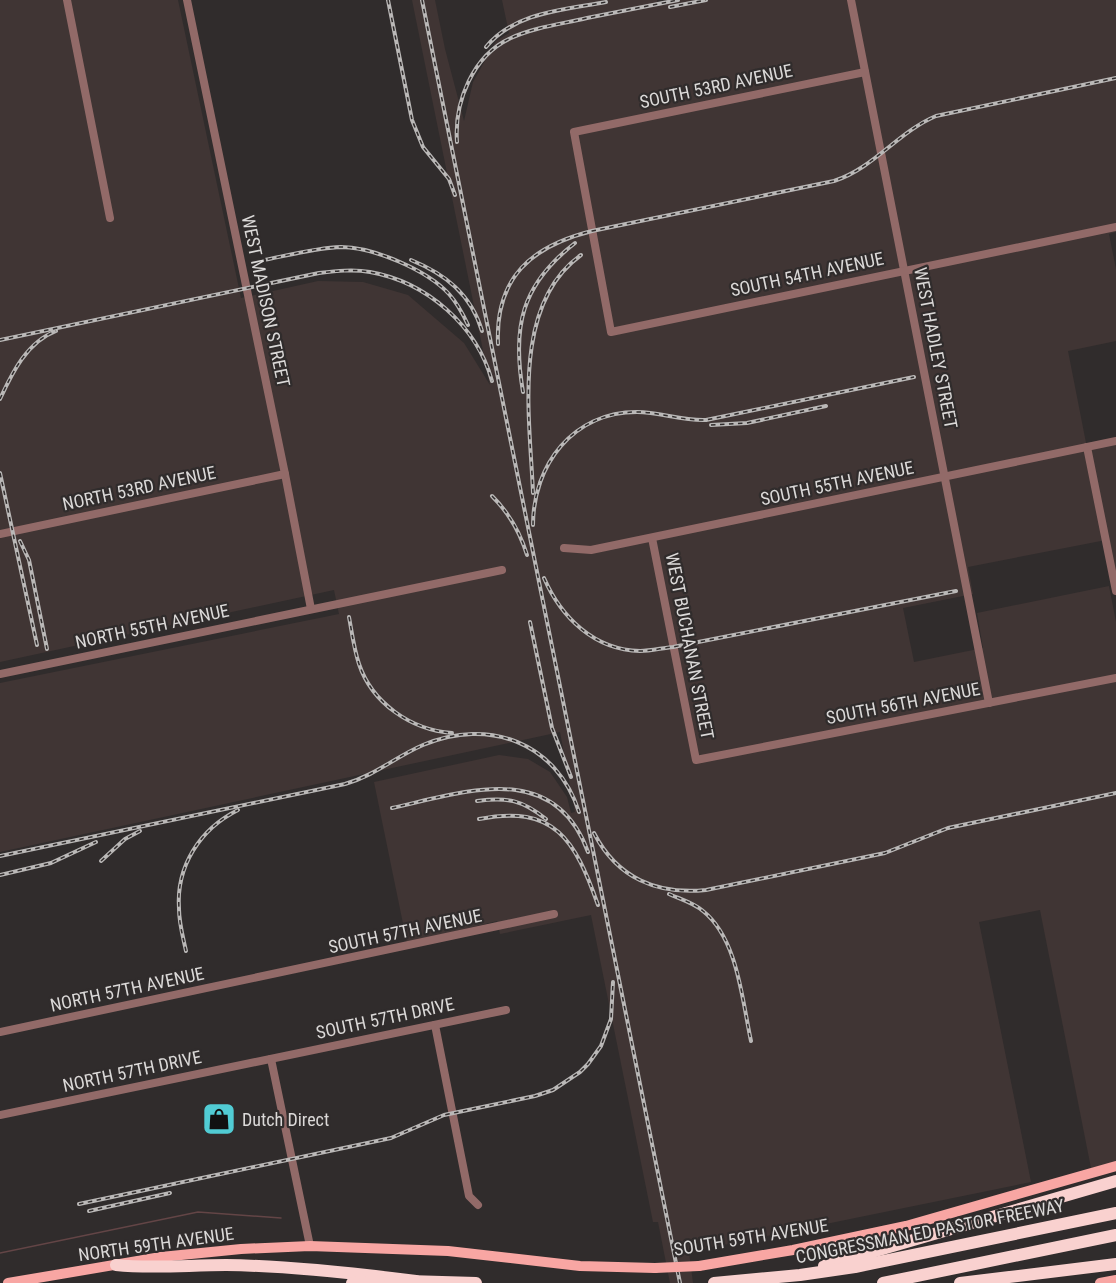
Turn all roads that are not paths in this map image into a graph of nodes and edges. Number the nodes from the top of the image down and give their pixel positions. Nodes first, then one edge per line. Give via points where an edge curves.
1 (67, 0) edge
2 (187, 0) edge
3 (851, 0) edge
4 (865, 72) junction
5 (110, 218) dead end
6 (1116, 227) edge
7 (904, 270) junction
8 (611, 332) joint
9 (1116, 441) edge
10 (1087, 447) junction
11 (285, 474) junction
12 (945, 478) junction
13 (0, 534) edge
14 (652, 538) junction
15 (564, 548) dead end
16 (502, 570) dead end
17 (1116, 591) edge
18 (311, 609) junction
19 (0, 674) edge
20 (1116, 678) edge
21 (989, 703) junction
22 (696, 760) joint
23 (554, 914) dead end
24 (261, 977) joint
25 (506, 1010) dead end
26 (435, 1025) junction
27 (0, 1032) edge
28 (271, 1059) junction
29 (0, 1115) edge
30 (1116, 1166) edge
31 (1116, 1181) edge
32 (478, 1205) dead end
33 (1116, 1213) edge
34 (1116, 1235) edge
35 (310, 1246) junction
36 (1116, 1264) edge
37 (116, 1265) junction
38 (800, 1275) junction
39 (1116, 1280) edge
40 (416, 1281) junction
41 (8, 1283) edge
42 (352, 1283) edge
43 (476, 1283) edge
44 (714, 1283) edge
45 (883, 1283) edge
46 (960, 1283) edge
47 (1100, 1283) edge

1 - 5 street
2 - 11 street, WEST MADISON STREET
3 - 4 street, WEST HADLEY STREET
4 - 7 street, WEST HADLEY STREET
4 - 8 street, SOUTH 53RD AVENUE via 574,132
6 - 7 street, SOUTH 54TH AVENUE
7 - 8 street, SOUTH 54TH AVENUE
7 - 12 street, WEST HADLEY STREET
9 - 10 street, SOUTH 55TH AVENUE
10 - 12 street, SOUTH 55TH AVENUE
10 - 17 street
11 - 13 street, NORTH 53RD AVENUE
11 - 18 street, WEST MADISON STREET
12 - 14 street, SOUTH 55TH AVENUE
12 - 21 street, WEST HADLEY STREET
14 - 15 street, SOUTH 55TH AVENUE via 591,550
14 - 22 street, WEST BUCHANAN STREET
16 - 18 street
18 - 19 street, NORTH 55TH AVENUE
20 - 21 street, SOUTH 56TH AVENUE
21 - 22 street, SOUTH 56TH AVENUE
23 - 24 street, SOUTH 57TH AVENUE
24 - 27 street, NORTH 57TH AVENUE
25 - 26 street, SOUTH 57TH DRIVE
26 - 28 street, SOUTH 57TH DRIVE
26 - 32 street via 469,1196
28 - 29 street, NORTH 57TH DRIVE
28 - 35 street
30 - 35 main road, SOUTH 59TH AVENUE, bridge via 906,1226 699,1266 580,1266 448,1251
31 - 38 highway
33 - 38 highway, CONGRESSMAN ED PASTOR FREEWAY via 903,1258
34 - 45 highway
35 - 37 main road, NORTH 59TH AVENUE via 209,1252
36 - 46 highway
37 - 40 highway via 254,1266
37 - 41 main road, NORTH 59TH AVENUE
38 - 44 highway, CONGRESSMAN ED PASTOR FREEWAY
39 - 47 main road
40 - 42 highway
40 - 43 highway

